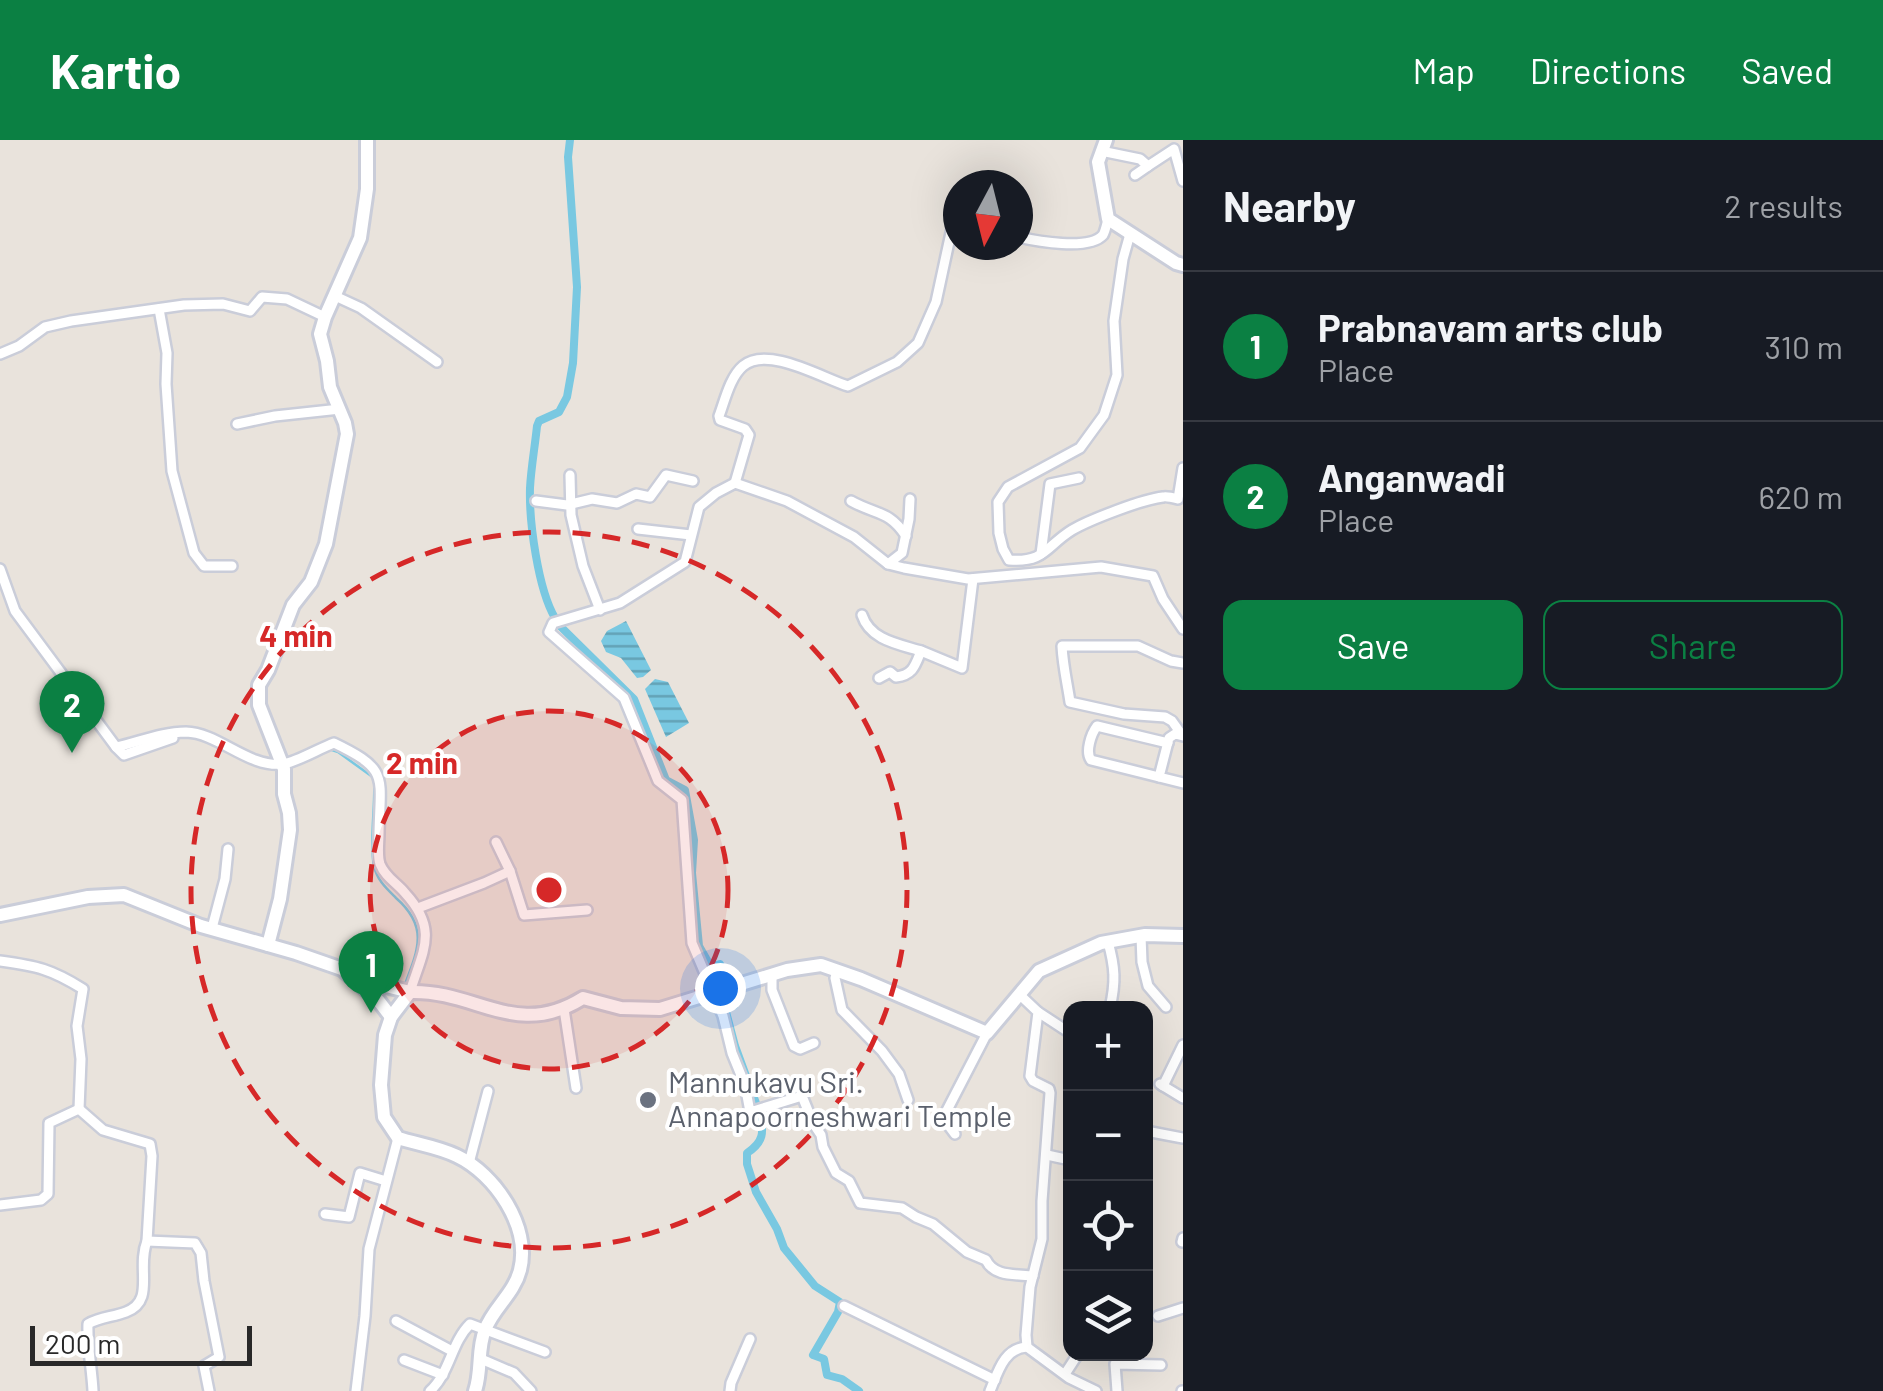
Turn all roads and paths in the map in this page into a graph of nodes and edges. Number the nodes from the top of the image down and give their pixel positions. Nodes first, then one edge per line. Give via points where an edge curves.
1 (367, 140) edge
2 (1100, 144) edge
3 (1148, 166) junction
4 (1135, 175) dead end
5 (1183, 181) edge
6 (1108, 219) junction
7 (1130, 234) junction
8 (1033, 240) edge
9 (944, 260) edge
10 (1183, 265) edge
11 (336, 296) junction
12 (159, 309) junction
13 (324, 317) junction
14 (0, 354) edge
15 (438, 362) dead end
16 (340, 409) junction
17 (237, 424) dead end
18 (1183, 468) edge
19 (570, 475) dead end
20 (1079, 478) dead end
21 (693, 481) dead end
22 (735, 482) junction
23 (910, 499) dead end
24 (536, 501) dead end
25 (852, 501) dead end
26 (571, 503) junction
27 (638, 529) dead end
28 (691, 536) junction
29 (906, 536) junction
30 (1041, 554) junction
31 (888, 564) junction
32 (232, 566) dead end
33 (0, 569) edge
34 (973, 578) junction
35 (600, 610) junction
36 (862, 615) dead end
37 (1183, 628) edge
38 (921, 651) junction
39 (1183, 663) edge
40 (879, 678) dead end
41 (1183, 736) edge
42 (1168, 743) junction
43 (284, 766) junction
44 (1159, 777) junction
45 (1183, 783) edge
46 (496, 842) dead end
47 (228, 850) dead end
48 (510, 871) junction
49 (418, 908) junction
50 (586, 910) dead end
51 (0, 915) edge
52 (212, 928) junction
53 (1140, 936) junction
54 (1183, 936) edge
55 (1108, 942) junction
56 (268, 945) junction
57 (0, 961) edge
58 (837, 970) junction
59 (772, 975) junction
60 (353, 978) junction
61 (410, 992) junction
62 (718, 992) junction
63 (1020, 995) junction
64 (1111, 1001) edge
65 (1166, 1008) dead end
66 (564, 1009) junction
67 (1038, 1012) junction
68 (391, 1016) junction
69 (1063, 1028) edge
70 (987, 1033) junction
71 (814, 1044) dead end
72 (1183, 1045) edge
73 (576, 1088) dead end
74 (488, 1091) dead end
75 (1183, 1098) edge
76 (908, 1100) dead end
77 (79, 1109) junction
78 (1153, 1132) edge
79 (955, 1134) dead end
80 (398, 1138) junction
81 (1183, 1138) edge
82 (1047, 1155) junction
83 (1063, 1158) edge
84 (469, 1162) junction
85 (386, 1181) junction
86 (0, 1205) edge
87 (325, 1214) dead end
88 (147, 1241) junction
89 (1032, 1276) junction
90 (844, 1306) dead end
91 (1183, 1308) edge
92 (1158, 1316) dead end
93 (396, 1321) dead end
94 (484, 1331) junction
95 (750, 1339) dead end
96 (1027, 1347) junction
97 (452, 1350) junction
98 (545, 1352) dead end
99 (481, 1359) junction
100 (404, 1360) dead end
101 (1073, 1361) edge
102 (1162, 1365) dead end
103 (1064, 1374) junction
104 (442, 1375) junction
105 (995, 1380) junction
106 (92, 1391) edge
107 (209, 1391) edge
108 (356, 1391) edge
109 (430, 1391) edge
110 (476, 1391) edge
111 (532, 1391) edge
112 (730, 1391) edge
113 (990, 1391) edge
114 (1096, 1391) edge
115 (1117, 1391) edge

1 - 11 street via 360,238
2 - 3 street
2 - 6 street
3 - 4 street
3 - 5 street via 1174,149
6 - 7 street
6 - 8 street via 1094,240
7 - 10 street
7 - 30 street via 1114,321 1117,374 1104,415 1080,448 1008,487 998,502 1009,560
9 - 22 street via 932,313 918,343 897,362 848,386 789,363 758,360 743,366 719,416 750,436
11 - 13 street
11 - 15 street
12 - 13 street via 223,304 250,311 262,297 287,298
12 - 14 street via 45,327
12 - 32 street via 172,472 194,554 204,566
13 - 16 street via 320,334
16 - 17 street
16 - 43 street via 346,434 326,544 259,685 259,705
18 - 30 street via 1178,499 1164,496 1110,514 1070,531
19 - 26 street
20 - 30 street via 1050,484
21 - 26 street via 666,475 650,497
22 - 28 street via 699,507
22 - 31 street via 787,501
23 - 29 street
24 - 26 street
25 - 29 street via 884,514
26 - 35 street
27 - 28 street
28 - 35 street via 686,562
29 - 31 street via 902,552
31 - 34 street
33 - 43 street via 15,611 124,755 178,737 269,769
34 - 37 street via 1102,567 1153,576
34 - 38 street via 962,668
35 - 62 street via 553,624 549,632 624,698 658,781 682,800 692,943
36 - 38 street via 875,635
38 - 40 street via 906,676 890,672
39 - 41 street via 1138,646 1062,646 1070,702 1164,717
41 - 42 street
42 - 44 street
42 - 44 street via 1097,726 1093,731 1090,760
43 - 49 street via 334,743 371,762 380,780 378,861
43 - 56 street via 290,830
44 - 45 street
46 - 48 street
47 - 52 street
48 - 49 street
48 - 50 street via 524,915
49 - 61 street via 426,940
51 - 52 street via 124,895
52 - 56 street
53 - 54 street
53 - 55 street
53 - 65 street via 1148,986
55 - 63 street via 1040,971
55 - 64 street
56 - 60 street
57 - 77 street via 40,966 83,989
58 - 59 street via 822,965
58 - 70 street
58 - 76 street via 842,1010 891,1062
59 - 62 street
59 - 71 street via 794,1046
60 - 61 street
60 - 68 street
61 - 66 street via 512,1014
61 - 68 street
62 - 66 street via 660,1010 582,998
62 - 89 street via 750,1112 802,1096 836,1173 850,1181 860,1203 902,1208 986,1260 990,1269
63 - 67 street
63 - 70 street
66 - 73 street
67 - 69 street
67 - 82 street via 1030,1076 1050,1093
68 - 80 street via 381,1085 384,1117
70 - 79 street via 943,1118
72 - 75 street via 1160,1085
74 - 84 street
77 - 86 street via 49,1122 48,1194
77 - 88 street via 103,1130 150,1144
78 - 81 street
80 - 84 street
80 - 85 street
82 - 83 street
82 - 89 street via 1042,1240
84 - 94 street via 499,1194 522,1241 520,1274
85 - 87 street via 360,1173 348,1217
85 - 108 street via 370,1249
88 - 106 street via 140,1304 88,1324
88 - 107 street via 195,1243 201,1253 219,1357 204,1366
89 - 96 street
90 - 105 street
91 - 92 street
93 - 97 street
94 - 97 street via 466,1326
94 - 98 street
94 - 99 street
95 - 112 street
96 - 103 street
96 - 105 street via 1012,1350
97 - 104 street
99 - 110 street
99 - 111 street via 514,1373
100 - 104 street
101 - 103 street
102 - 115 street via 1115,1364
103 - 114 street
104 - 109 street
105 - 113 street

